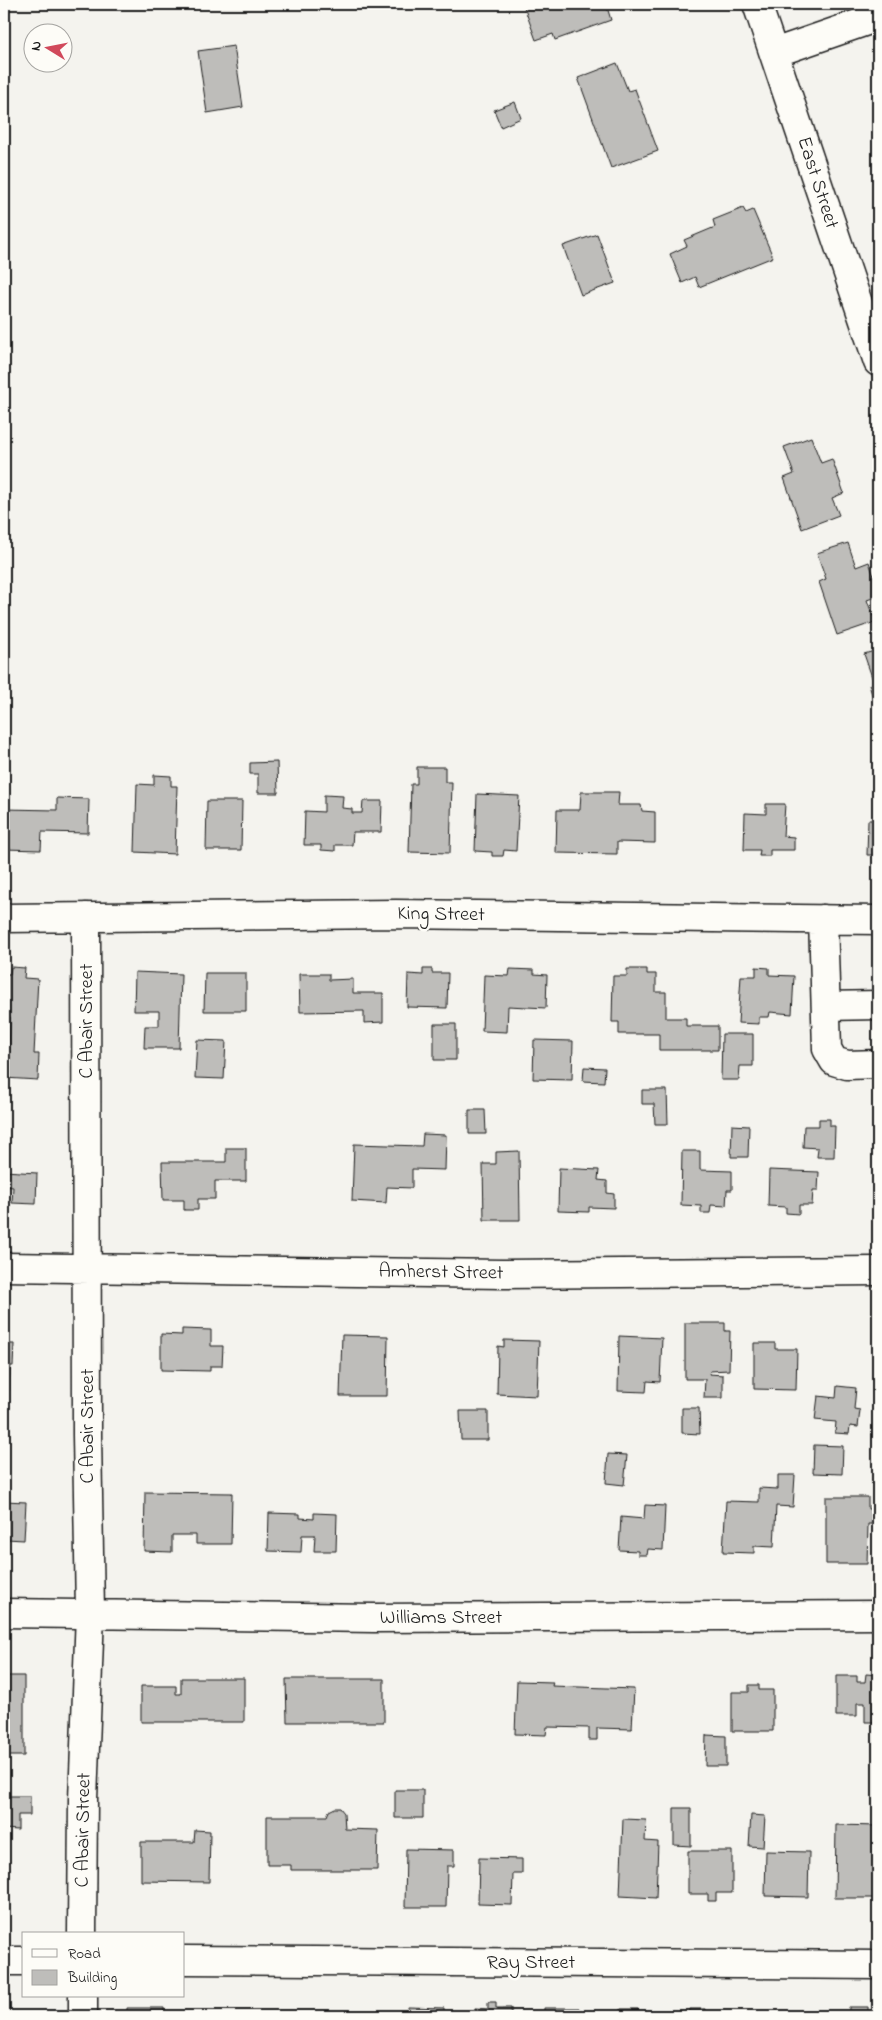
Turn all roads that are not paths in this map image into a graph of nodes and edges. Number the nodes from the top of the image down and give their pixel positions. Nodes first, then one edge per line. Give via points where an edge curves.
1 (757, 4) edge
2 (878, 17) edge
3 (774, 53) junction
4 (871, 321) edge
5 (878, 362) edge
6 (86, 917) junction
7 (4, 918) edge
8 (823, 919) junction
9 (878, 920) edge
10 (878, 1005) edge
11 (826, 1006) junction
12 (878, 1064) edge
13 (4, 1267) edge
14 (87, 1267) junction
15 (878, 1271) edge
16 (4, 1613) edge
17 (90, 1613) junction
18 (878, 1616) edge
19 (82, 1932) edge
20 (185, 1960) edge
21 (4, 1961) edge
22 (22, 1961) edge
23 (878, 1965) edge
24 (83, 1998) edge
25 (83, 2016) edge

1 - 3 street, East Street
2 - 3 street
3 - 4 street, East Street
4 - 5 street, East Street
6 - 7 street, King Street
6 - 8 street, King Street via 396,914
6 - 14 street, C Abair Street
8 - 9 street, King Street
8 - 11 street
10 - 11 street
11 - 12 street via 827,1049 834,1061 847,1065
13 - 14 street, Amherst Street
14 - 15 street, Amherst Street via 502,1274
14 - 17 street, C Abair Street
16 - 17 street, Williams Street
17 - 18 street, Williams Street via 374,1618
17 - 19 street, C Abair Street
20 - 23 street, Ray Street
21 - 22 street
24 - 25 street

